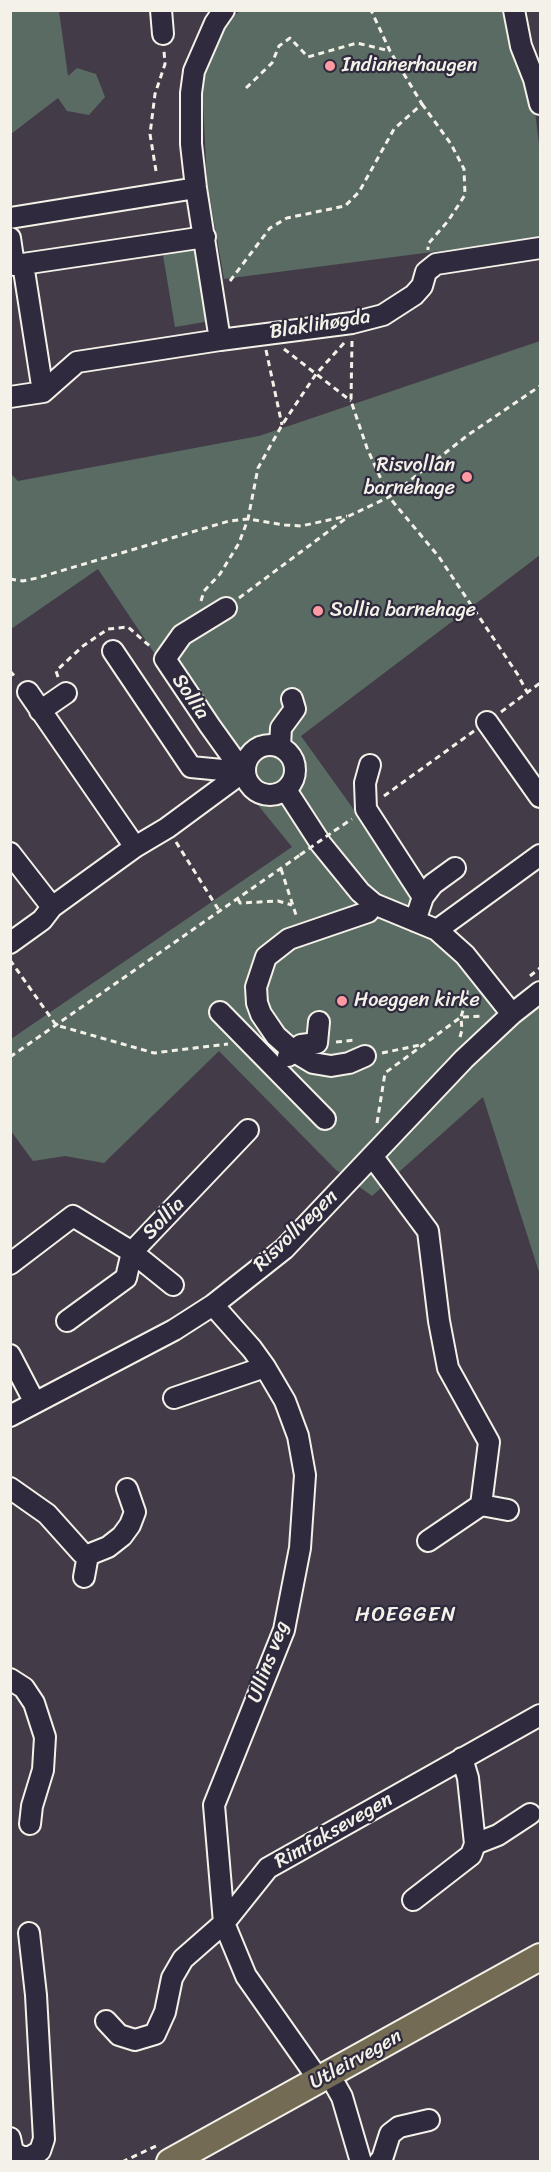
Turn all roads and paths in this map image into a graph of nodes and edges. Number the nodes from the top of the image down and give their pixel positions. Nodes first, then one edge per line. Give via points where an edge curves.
1 (161, 10) edge
2 (224, 10) edge
3 (371, 10) edge
4 (514, 10) edge
5 (163, 34) joint
6 (390, 51) junction
7 (246, 88) dead end
8 (422, 104) junction
9 (540, 104) edge
10 (156, 171) dead end
11 (196, 188) junction
12 (10, 218) edge
13 (205, 237) junction
14 (10, 238) edge
15 (540, 248) edge
16 (23, 264) junction
17 (426, 272) junction
18 (215, 300) junction
19 (352, 323) junction
20 (263, 334) junction
21 (220, 340) junction
22 (316, 374) junction
23 (540, 386) edge
24 (43, 392) junction
25 (10, 397) edge
26 (351, 401) junction
27 (282, 425) junction
28 (389, 497) junction
29 (349, 516) junction
30 (248, 519) junction
31 (10, 579) edge
32 (226, 608) joint
33 (191, 629) junction
34 (113, 651) dead end
35 (540, 682) edge
36 (28, 692) dead end
37 (527, 692) junction
38 (66, 693) dead end
39 (291, 699) dead end
40 (40, 711) junction
41 (487, 722) junction
42 (280, 746) junction
43 (370, 765) dead end
44 (243, 772) junction
45 (286, 790) junction
46 (540, 797) edge
47 (366, 809) junction
48 (167, 828) junction
49 (135, 847) junction
50 (10, 852) edge
51 (540, 855) edge
52 (455, 867) dead end
53 (281, 869) junction
54 (423, 897) junction
55 (237, 899) junction
56 (374, 904) junction
57 (292, 905) junction
58 (52, 907) junction
59 (220, 912) junction
60 (415, 921) junction
61 (437, 930) junction
62 (302, 934) junction
63 (10, 944) edge
64 (465, 955) junction
65 (10, 960) edge
66 (540, 992) edge
67 (220, 1012) dead end
68 (261, 1014) junction
69 (512, 1014) junction
70 (461, 1017) junction
71 (319, 1022) dead end
72 (56, 1025) junction
73 (243, 1036) junction
74 (425, 1043) junction
75 (293, 1051) junction
76 (365, 1056) joint
77 (10, 1057) edge
78 (464, 1059) junction
79 (275, 1068) junction
80 (381, 1068) dead end
81 (385, 1073) junction
82 (325, 1119) dead end
83 (248, 1130) dead end
84 (372, 1156) junction
85 (132, 1252) junction
86 (10, 1264) edge
87 (173, 1285) dead end
88 (213, 1305) junction
89 (67, 1321) dead end
90 (10, 1355) edge
91 (265, 1367) junction
92 (174, 1398) dead end
93 (35, 1403) junction
94 (10, 1416) edge
95 (10, 1488) edge
96 (128, 1489) dead end
97 (481, 1505) junction
98 (508, 1510) dead end
99 (428, 1541) dead end
100 (88, 1555) junction
101 (84, 1577) dead end
102 (10, 1679) edge
103 (540, 1715) edge
104 (462, 1758) junction
105 (530, 1814) dead end
106 (30, 1824) dead end
107 (475, 1844) junction
108 (413, 1900) dead end
109 (224, 1923) junction
110 (29, 1933) dead end
111 (540, 1957) edge
112 (106, 2021) dead end
113 (324, 2077) junction
114 (429, 2120) dead end
115 (12, 2145) edge
116 (170, 2162) edge
117 (361, 2162) edge
118 (379, 2162) edge

1 - 5 street
2 - 11 street via 194,70 191,144
3 - 6 path
4 - 9 street
5 - 10 path via 165,64 150,134
6 - 7 path via 357,43 308,57 290,38 279,46 272,63
6 - 8 path
8 - 17 path via 464,169 465,195 428,244
8 - 18 path via 394,129 359,192 345,207 287,218 270,228
11 - 12 street
11 - 13 street
13 - 16 street
13 - 18 street
14 - 16 street via 14,265
15 - 17 street via 436,264
16 - 24 street
17 - 19 street, Blaklihøgda via 414,295 383,315
18 - 21 street
19 - 20 street, Blaklihøgda
19 - 22 path via 345,342
19 - 26 path
20 - 21 street, Blaklihøgda
20 - 22 path
20 - 27 path
21 - 24 street, Blaklihøgda via 77,362
22 - 26 path
22 - 27 path
23 - 28 path via 468,435
24 - 25 street
26 - 28 path
27 - 30 path via 258,468
28 - 29 path
28 - 37 path via 439,558
29 - 30 path via 301,526
29 - 32 path
30 - 31 path via 216,523 37,578
30 - 33 path via 239,543 204,591
32 - 33 street, Sollia
33 - 44 street, Sollia via 165,659 187,678
34 - 44 street, Sollia via 191,767
35 - 37 path
36 - 40 street
37 - 41 path
38 - 40 street
39 - 42 street via 295,709 281,728
40 - 49 street
41 - 46 street
41 - 47 path
42 - 44 street via 262,745 248,755
42 - 45 street via 293,758 295,775
43 - 47 street via 365,783
44 - 45 street via 251,789 268,796
44 - 48 street
45 - 56 street via 328,852
47 - 53 path, bridge
47 - 54 street
48 - 49 street
48 - 59 path
49 - 58 street
50 - 58 street
51 - 61 street
52 - 54 street
53 - 55 path
53 - 57 path
54 - 60 street
55 - 57 path via 240,903 278,901
55 - 59 path
56 - 60 street
56 - 62 street via 368,912
57 - 62 path
58 - 63 street via 42,920
59 - 72 path
60 - 61 street
61 - 64 street
62 - 68 street via 266,957 256,987
64 - 69 street
64 - 70 path via 461,972 467,983 467,997
65 - 72 path
66 - 69 street, Risvollvegen
67 - 73 street
68 - 73 street
68 - 75 street
69 - 70 path
69 - 78 street, Risvollvegen
70 - 74 path
70 - 78 path via 457,1045
71 - 75 street via 317,1043 301,1045
72 - 73 path via 154,1053 236,1044
72 - 77 path
73 - 79 street
74 - 76 path
74 - 81 path
75 - 76 street via 313,1063 331,1066 349,1064
75 - 79 street
78 - 84 street, Risvollvegen
79 - 82 street
80 - 81 path
81 - 84 path
83 - 85 street, Sollia
84 - 88 street, Risvollvegen via 284,1249
84 - 97 street via 428,1231 448,1368 489,1442
85 - 86 street, Sollia via 73,1216
85 - 87 street
85 - 89 street via 126,1278
88 - 91 street, Ullins veg
88 - 93 street, Risvollvegen via 174,1330
90 - 93 street
91 - 92 street
91 - 109 street, Ullins veg via 285,1401 298,1436 305,1474 300,1548 284,1630 214,1805
93 - 94 street, Risvollvegen
95 - 100 street via 47,1514
96 - 100 street via 135,1512 130,1525 108,1547
97 - 98 street
97 - 99 street
100 - 101 street
102 - 106 street via 24,1688 34,1703 45,1737 43,1770
103 - 104 street, Rimfaksevegen
104 - 107 street
104 - 109 street, Rimfaksevegen via 268,1868
105 - 107 street via 498,1835
107 - 108 street via 471,1855
109 - 112 street via 183,1959 172,1978 165,2012 155,2034 135,2040 119,2035
109 - 113 street, Ullins veg via 246,1976
110 - 115 street via 38,2014 44,2139 40,2151 30,2157 22,2157
111 - 113 main road, Utleirvegen
113 - 116 main road, Utleirvegen
113 - 117 street, Ullins veg via 342,2097
114 - 118 street via 399,2127 390,2134

